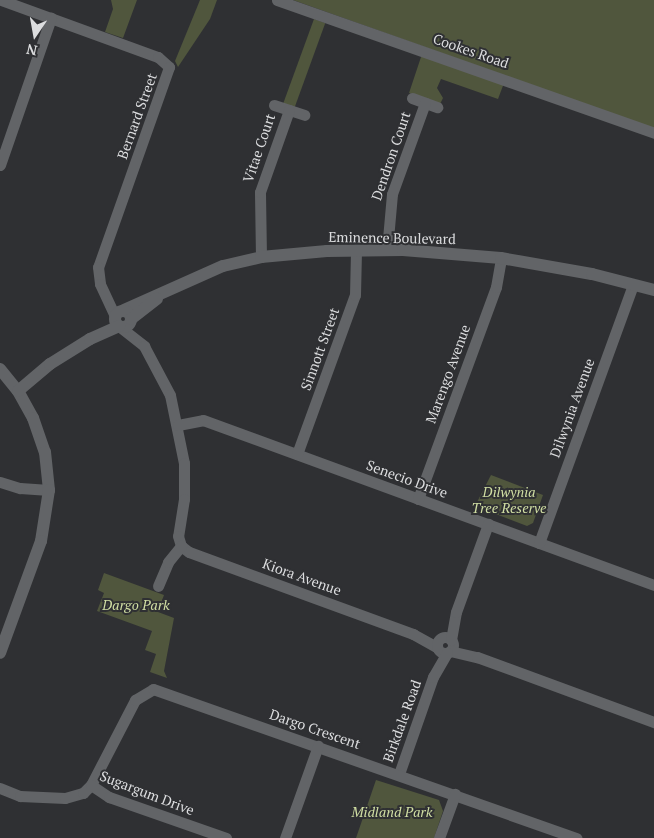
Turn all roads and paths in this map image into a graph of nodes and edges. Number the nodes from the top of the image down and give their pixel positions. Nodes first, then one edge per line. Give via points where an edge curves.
1 (1, 0) edge
2 (277, 0) edge
3 (52, 18) junction
4 (412, 98) dead end
5 (425, 103) junction
6 (274, 105) dead end
7 (437, 107) dead end
8 (288, 110) junction
9 (304, 115) dead end
10 (654, 132) edge
11 (0, 164) edge
12 (356, 250) junction
13 (387, 250) junction
14 (261, 257) junction
15 (501, 258) junction
16 (633, 284) junction
17 (654, 290) edge
18 (122, 318) junction
19 (0, 370) edge
20 (16, 387) junction
21 (178, 424) junction
22 (297, 454) junction
23 (0, 482) edge
24 (49, 490) junction
25 (418, 499) junction
26 (488, 524) junction
27 (539, 543) junction
28 (181, 546) junction
29 (654, 585) edge
30 (158, 586) dead end
31 (444, 645) junction
32 (0, 653) edge
33 (654, 722) edge
34 (318, 746) junction
35 (398, 774) junction
36 (90, 785) junction
37 (0, 788) edge
38 (455, 794) junction
39 (226, 838) edge
40 (285, 838) edge
41 (439, 838) edge
42 (577, 838) edge

1 - 3 street, Bernard Street
2 - 10 street, Cookes Road
3 - 11 street
3 - 18 street, Bernard Street via 158,57 169,67 98,266 102,290
4 - 5 street, Dendron Court
5 - 7 street, Dendron Court
5 - 13 street, Dendron Court via 392,194
6 - 8 street, Vitae Court
8 - 9 street, Vitae Court
8 - 14 street, Vitae Court via 260,192
12 - 13 street, Eminence Boulevard
12 - 14 street, Eminence Boulevard
12 - 22 street, Sinnott Street via 355,296
13 - 15 street, Eminence Boulevard
14 - 18 street, Eminence Boulevard via 206,272
15 - 16 street, Eminence Boulevard
15 - 25 street, Marengo Avenue via 496,286
16 - 17 street, Eminence Boulevard
16 - 27 street, Dilwynia Avenue
18 - 20 street, Eminence Boulevard
18 - 21 street via 144,346 164,380
19 - 20 street
20 - 24 street via 40,435
21 - 22 street, Senecio Drive via 202,420
21 - 28 street via 184,463 178,539
22 - 25 street, Senecio Drive
23 - 24 street via 20,488
24 - 32 street via 41,541
25 - 26 street, Senecio Drive
26 - 27 street, Senecio Drive
26 - 31 street, Birkdale Road
27 - 29 street, Senecio Drive
28 - 30 street via 168,562
28 - 31 street, Kiora Avenue via 189,552
31 - 33 street, Kiora Avenue
31 - 35 street, Birkdale Road
34 - 35 street, Dargo Crescent
34 - 36 street, Dargo Crescent via 152,688 135,700
34 - 40 street
35 - 38 street, Dargo Crescent
36 - 37 street, Sugargum Drive via 83,793 64,798 20,796
36 - 39 street, Sugargum Drive via 109,797
38 - 41 street
38 - 42 street, Dargo Crescent

